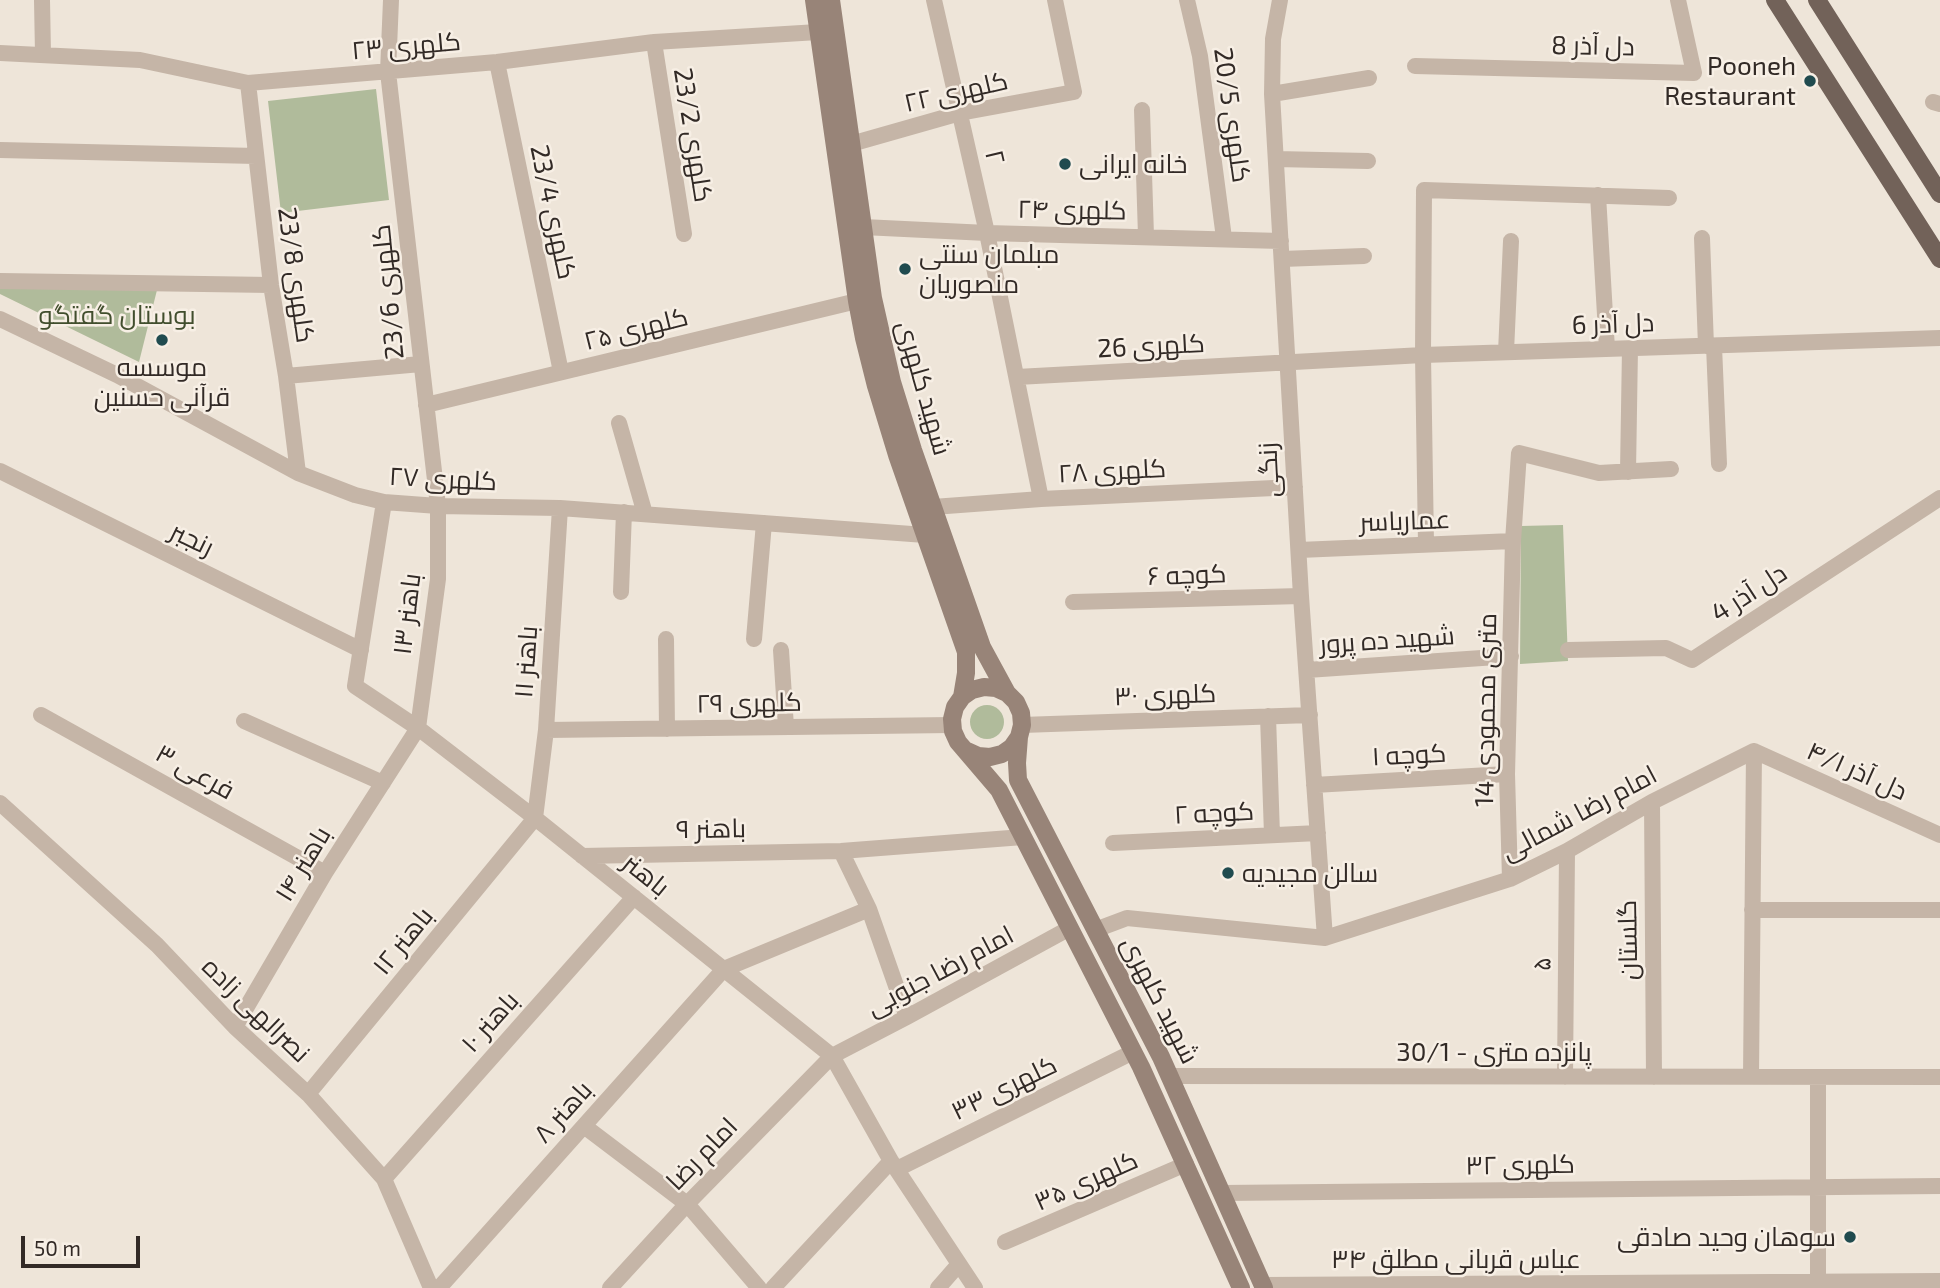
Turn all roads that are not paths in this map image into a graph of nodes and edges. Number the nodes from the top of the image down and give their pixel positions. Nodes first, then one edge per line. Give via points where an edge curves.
1 (42, 0) edge
2 (391, 0) edge
3 (814, 0) edge
4 (831, 0) edge
5 (934, 0) edge
6 (1055, 0) edge
7 (1187, 0) edge
8 (1280, 0) edge
9 (1678, 0) edge
10 (1775, 0) edge
11 (1817, 0) edge
12 (818, 32) junction
13 (654, 42) junction
14 (0, 53) edge
15 (43, 54) junction
16 (497, 62) junction
17 (1415, 66) dead end
18 (388, 72) junction
19 (1369, 78) dead end
20 (248, 83) junction
21 (1272, 94) junction
22 (1142, 110) dead end
23 (960, 113) junction
24 (851, 144) junction
25 (0, 150) edge
26 (256, 156) junction
27 (1276, 159) junction
28 (1368, 161) dead end
29 (1940, 194) edge
30 (1598, 195) junction
31 (1670, 198) dead end
32 (863, 227) junction
33 (987, 233) junction
34 (684, 234) dead end
35 (1146, 236) junction
36 (1224, 238) junction
37 (1702, 238) dead end
38 (1281, 241) junction
39 (1511, 241) dead end
40 (1364, 256) dead end
41 (1282, 259) junction
42 (1940, 259) edge
43 (0, 282) edge
44 (271, 285) junction
45 (857, 301) junction
46 (0, 319) edge
47 (1940, 338) edge
48 (1710, 346) junction
49 (1630, 348) junction
50 (1607, 349) junction
51 (1506, 352) junction
52 (1423, 355) junction
53 (1288, 363) junction
54 (421, 364) junction
55 (561, 372) junction
56 (286, 376) junction
57 (1017, 377) junction
58 (426, 405) junction
59 (620, 423) dead end
60 (1719, 464) dead end
61 (1671, 469) dead end
62 (0, 471) edge
63 (1628, 472) junction
64 (298, 473) junction
65 (1295, 487) junction
66 (1940, 498) edge
67 (1041, 499) junction
68 (384, 502) junction
69 (438, 506) junction
70 (933, 507) junction
71 (560, 508) junction
72 (624, 512) junction
73 (645, 514) junction
74 (764, 523) junction
75 (925, 535) junction
76 (1513, 541) junction
77 (1426, 544) junction
78 (1299, 550) junction
79 (621, 592) dead end
80 (1301, 596) junction
81 (1073, 602) dead end
82 (666, 639) dead end
83 (754, 639) dead end
84 (361, 650) junction
85 (781, 650) dead end
86 (1568, 650) dead end
87 (1511, 656) junction
88 (1307, 670) junction
89 (1007, 693) junction
90 (962, 697) junction
91 (41, 715) dead end
92 (1310, 715) junction
93 (1268, 716) junction
94 (244, 721) dead end
95 (952, 726) junction
96 (786, 727) junction
97 (418, 728) junction
98 (667, 729) junction
99 (546, 730) junction
100 (1021, 731) junction
101 (967, 751) junction
102 (1754, 751) junction
103 (1507, 775) junction
104 (383, 783) junction
105 (1314, 785) junction
106 (1651, 802) junction
107 (0, 803) edge
108 (535, 818) junction
109 (1318, 832) junction
110 (1272, 835) junction
111 (1940, 835) edge
112 (1023, 837) junction
113 (1113, 843) dead end
114 (841, 850) junction
115 (1567, 851) junction
116 (582, 856) junction
117 (325, 873) junction
118 (1510, 879) junction
119 (634, 897) junction
120 (869, 909) junction
121 (1752, 910) junction
122 (1940, 910) edge
123 (1070, 928) junction
124 (1095, 930) junction
125 (1325, 938) junction
126 (724, 969) junction
127 (907, 1017) junction
128 (235, 1027) junction
129 (1133, 1052) junction
130 (832, 1056) junction
131 (1169, 1076) junction
132 (1565, 1077) junction
133 (1654, 1077) junction
134 (1751, 1077) junction
135 (1818, 1077) junction
136 (1940, 1077) edge
137 (308, 1094) junction
138 (584, 1126) junction
139 (1186, 1164) junction
140 (894, 1165) junction
141 (384, 1179) junction
142 (1818, 1186) junction
143 (1940, 1186) edge
144 (1222, 1193) junction
145 (687, 1204) junction
146 (1006, 1242) dead end
147 (960, 1264) junction
148 (1940, 1281) edge
149 (1818, 1285) edge
150 (1878, 1285) edge
151 (1234, 1286) edge
152 (1263, 1286) edge
153 (431, 1288) edge
154 (439, 1288) edge
155 (610, 1288) edge
156 (759, 1288) edge
157 (773, 1288) edge
158 (938, 1288) edge
159 (975, 1288) edge

1 - 15 street
2 - 18 street
3 - 12 main road, شهید کلهری
4 - 24 main road, شهید کلهری
5 - 23 street, ۲
6 - 23 street, کلهری ۲۲ via 1074,92
7 - 36 street, کلهری 20/5 via 1200,56
8 - 21 street, زنگی via 1273,39
9 - 17 street, دل آذر 8 via 1694,73
10 - 42 main road
11 - 29 main road
12 - 13 street, کلهری ۲۳
12 - 45 main road, شهید کلهری
13 - 16 street, کلهری ۲۳
13 - 34 street, کلهری 23/2
14 - 15 street, کلهری ۲۳
15 - 20 street, کلهری ۲۳ via 140,60
16 - 18 street, کلهری ۲۳
16 - 55 street, کلهری 23/4
18 - 20 street, کلهری ۲۳
18 - 54 street, کلهری 23/6
19 - 21 street
20 - 26 street, کلهری 23/8
21 - 27 street, زنگی
22 - 35 street
23 - 24 street, کلهری ۲۲
23 - 33 street, ۲
24 - 32 main road, شهید کلهری
25 - 26 street
26 - 44 street, کلهری 23/8
27 - 28 street
27 - 38 street, زنگی
30 - 31 street
30 - 50 street
30 - 52 street via 1424,190
32 - 33 street, کلهری ۲۴
32 - 70 main road, شهید کلهری via 892,382
33 - 35 street, کلهری ۲۴
33 - 57 street, ۲
35 - 36 street, کلهری ۲۴
36 - 38 street, کلهری ۲۴
37 - 48 street
38 - 41 street, زنگی
39 - 51 street
40 - 41 street
41 - 53 street, زنگی
43 - 44 street
44 - 56 street, کلهری 23/8
45 - 55 street, کلهری ۲۵
45 - 75 main road, شهید کلهری via 876,386
46 - 64 street, کلهری ۲۷ via 117,375
47 - 48 street, دل آذر 6
48 - 49 street, دل آذر 6
48 - 60 street
49 - 50 street, دل آذر 6
49 - 63 street
50 - 51 street, دل آذر 6
51 - 52 street, دل آذر 6
52 - 53 street, دل آذر 6
52 - 77 street
53 - 57 street, کلهری 26
53 - 65 street, زنگی
54 - 56 street
54 - 58 street, کلهری 23/6
55 - 58 street, کلهری ۲۵
56 - 64 street, کلهری 23/8
57 - 67 street
58 - 69 street, کلهری 23/6
59 - 73 street
61 - 63 street
62 - 84 street, رنجبر
63 - 76 street, 14 متری محمودی via 1599,473 1519,453
64 - 68 street, کلهری ۲۷
65 - 67 street, کلهری ۲۸
65 - 78 street, زنگی
66 - 86 street, دل آذر 4 via 1692,660 1665,648
67 - 70 street, کلهری ۲۸
68 - 69 street, کلهری ۲۷
68 - 84 street, باهنر
69 - 71 street, کلهری ۲۷
69 - 97 street, باهنر ۱۳ via 438,579
70 - 89 main road, شهید کلهری via 982,647
71 - 72 street, کلهری ۲۷
71 - 99 street, باهنر ۱۱
72 - 73 street, کلهری ۲۷
72 - 79 street
73 - 74 street, کلهری ۲۷
74 - 75 street, کلهری ۲۷
74 - 83 street
75 - 90 main road, شهید کلهری via 966,652
76 - 77 street, عماریاسر
76 - 87 street, 14 متری محمودی
77 - 78 street, عماریاسر
78 - 80 street, زنگی
80 - 81 street, ۶ کوچه
80 - 88 street, زنگی
82 - 98 street
84 - 97 street, باهنر via 355,686
85 - 96 street
87 - 88 street, شهید ده پرور
87 - 103 street, 14 متری محمودی
88 - 92 street, زنگی
89 - 90 main road via 984,687
89 - 100 main road via 1021,713
90 - 95 main road
91 - 117 street, فرعی ۳
92 - 93 street, کلهری ۳۰
92 - 105 street, زنگی
93 - 100 street, کلهری ۳۰
93 - 110 street
94 - 104 street
95 - 96 street, کلهری ۲۹
95 - 101 main road
96 - 98 street, کلهری ۲۹
97 - 104 street, باهنر ۱۴
97 - 108 street, باهنر
98 - 99 street, کلهری ۲۹
99 - 108 street, باهنر ۱۱
100 - 101 main road via 1002,754 978,756
100 - 124 main road, شهید کلهری via 1018,780
101 - 112 main road, شهید کلهری via 999,790
102 - 106 street, امام رضا شمالی
102 - 111 street, دل آذر ۴/۱
102 - 121 street
103 - 105 street, ۱ کوچه
103 - 118 street, 14 متری محمودی
104 - 117 street, باهنر ۱۴
105 - 109 street, زنگی
106 - 115 street, امام رضا شمالی
106 - 133 street, گلستان
107 - 128 street, نصرالهی زاده via 157,945
108 - 116 street, باهنر
108 - 137 street, باهنر ۱۲
109 - 110 street, ۲ کوچه
109 - 125 street, زنگی
110 - 113 street, ۲ کوچه
112 - 114 street, باهنر ۹
112 - 123 main road, شهید کلهری
114 - 116 street, باهنر ۹
114 - 120 street
115 - 118 street, امام رضا شمالی
115 - 132 street, ۵
116 - 119 street, باهنر
117 - 128 street, باهنر ۱۴
118 - 125 street, امام رضا شمالی
119 - 126 street, باهنر
119 - 141 street, باهنر ۱۰
120 - 126 street
120 - 127 street
121 - 122 street
121 - 134 street
123 - 127 street, امام رضا جنوبی
123 - 129 main road, شهید کلهری
124 - 125 street, امام رضا شمالی via 1127,918
124 - 131 main road, شهید کلهری
126 - 130 street, باهنر
126 - 138 street, باهنر ۸
127 - 130 street, امام رضا جنوبی
128 - 137 street, نصرالهی زاده
129 - 139 main road, شهید کلهری
129 - 140 street, کلهری ۳۳
130 - 140 street, باهنر
130 - 145 street, امام رضا
131 - 132 street, 30/1 - پانزده متری
131 - 144 main road, شهید کلهری
132 - 133 street, 30/1 - پانزده متری
133 - 134 street, 30/1 - پانزده متری
134 - 135 street, 30/1 - پانزده متری
135 - 136 street, 30/1 - پانزده متری
135 - 142 street
137 - 141 street, نصرالهی زاده
138 - 145 street
138 - 154 street, باهنر ۸
139 - 146 street, کلهری ۳۵
139 - 151 main road, شهید کلهری
140 - 147 street, باهنر
140 - 157 street
141 - 153 street, نصرالهی زاده
142 - 143 street, کلهری ۳۲
142 - 144 street, کلهری ۳۲
142 - 149 street
144 - 152 main road, شهید کلهری
145 - 155 street, امام رضا
145 - 156 street
147 - 158 street
147 - 159 street, باهنر
148 - 150 street, عباس قربانی مطلق ۳۴
149 - 150 street, عباس قربانی مطلق ۳۴
149 - 152 street, عباس قربانی مطلق ۳۴

